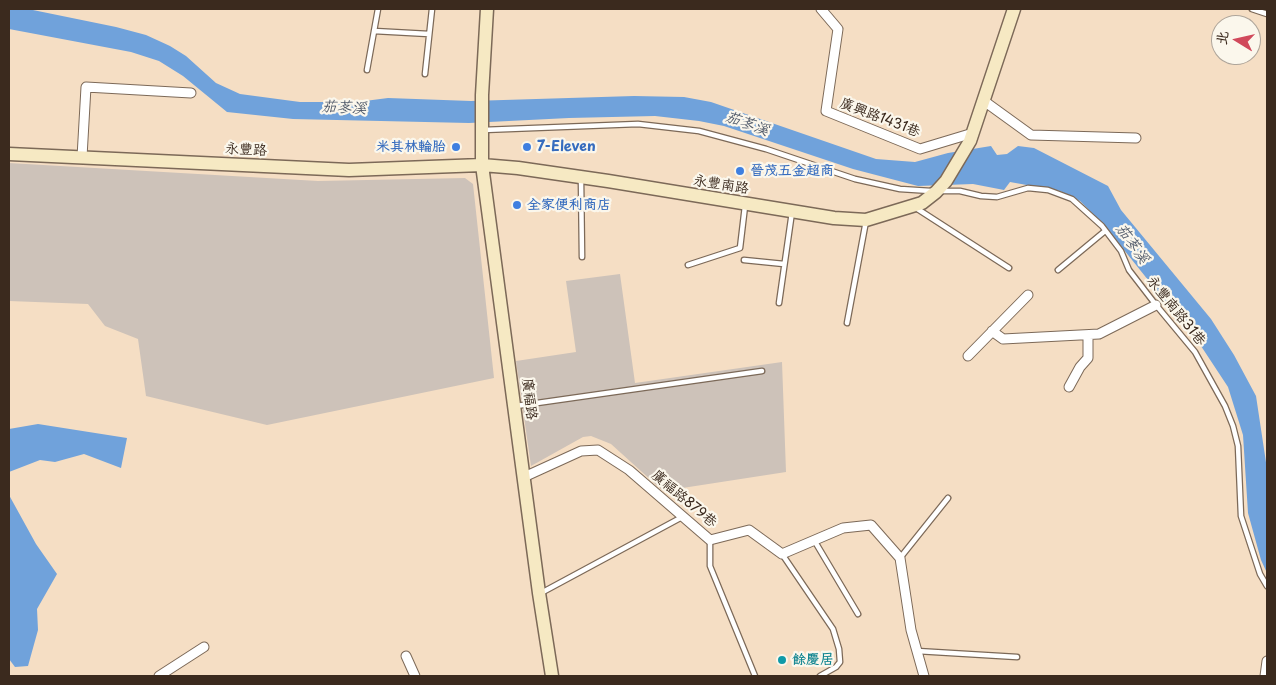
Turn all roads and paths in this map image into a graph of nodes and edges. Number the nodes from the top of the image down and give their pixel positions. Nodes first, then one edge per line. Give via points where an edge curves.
1 (378, 9) edge
2 (432, 9) edge
3 (487, 9) edge
4 (821, 9) edge
5 (1014, 9) edge
6 (1252, 9) edge
7 (1267, 14) edge
8 (374, 31) junction
9 (429, 34) junction
10 (367, 70) dead end
11 (425, 74) dead end
12 (191, 93) dead end
13 (984, 101) junction
14 (482, 128) junction
15 (973, 133) junction
16 (1136, 138) dead end
17 (9, 154) edge
18 (82, 158) junction
19 (482, 165) junction
20 (581, 177) junction
21 (936, 192) junction
22 (746, 204) junction
23 (912, 206) junction
24 (792, 212) junction
25 (866, 220) junction
26 (1105, 230) junction
27 (582, 258) dead end
28 (744, 260) dead end
29 (784, 264) junction
30 (688, 265) dead end
31 (1008, 268) dead end
32 (1058, 270) dead end
33 (1028, 295) dead end
34 (779, 302) dead end
35 (1156, 305) junction
36 (847, 323) dead end
37 (992, 331) junction
38 (1088, 336) junction
39 (968, 356) dead end
40 (762, 371) dead end
41 (1070, 387) dead end
42 (515, 407) junction
43 (524, 478) junction
44 (948, 498) dead end
45 (684, 516) junction
46 (710, 540) junction
47 (814, 540) junction
48 (782, 554) junction
49 (900, 558) junction
50 (1267, 586) edge
51 (539, 593) junction
52 (858, 614) dead end
53 (204, 647) dead end
54 (917, 651) junction
55 (406, 656) dead end
56 (1017, 657) dead end
57 (1267, 661) edge
58 (159, 676) edge
59 (415, 676) edge
60 (552, 676) edge
61 (756, 676) edge
62 (820, 676) edge
63 (924, 676) edge
64 (1265, 676) edge

1 - 8 lane
2 - 9 lane
3 - 14 street, 廣福路
4 - 15 street, 廣興路1431巷 via 838,28 826,111 920,148
5 - 13 street
6 - 7 lane
8 - 9 lane
8 - 10 lane
9 - 11 lane
12 - 18 street via 86,87
13 - 15 street
13 - 16 street via 1031,135
14 - 19 street, 廣福路
14 - 21 lane, 永豐南路31巷 via 638,124 699,132 766,149 855,179 900,189
15 - 21 street, 永豐南路 via 946,181
17 - 18 street, 永豐路
18 - 19 street, 永豐路 via 350,170
19 - 20 street, 永豐南路
19 - 42 street, 廣福路
20 - 22 street, 永豐南路
20 - 27 lane
21 - 23 street, 永豐南路
21 - 26 lane, 永豐南路31巷 via 960,191 997,197 1028,188 1048,190 1072,199
22 - 24 street, 永豐南路
22 - 30 lane via 740,248
23 - 25 street, 永豐南路
23 - 31 lane
24 - 25 street, 永豐南路
24 - 29 lane
25 - 36 lane
26 - 32 lane
26 - 35 lane, 永豐南路31巷 via 1121,251 1129,270
28 - 29 lane
29 - 34 lane
33 - 37 street
35 - 38 street via 1099,334
35 - 50 lane, 永豐南路31巷 via 1196,352 1228,412 1238,446 1241,516
37 - 38 street via 1003,339
37 - 39 street
38 - 41 street via 1088,358
40 - 42 lane
42 - 43 street, 廣福路
43 - 45 street, 廣福路879巷 via 581,451 598,450 629,470
43 - 51 street, 廣福路
44 - 49 lane
45 - 46 street, 廣福路879巷
45 - 51 lane
46 - 48 street, 廣福路879巷 via 749,530
46 - 61 lane via 710,566
47 - 48 street
47 - 49 street via 843,528 871,525
47 - 52 lane
48 - 62 lane via 833,629 839,648 840,662
49 - 54 street
51 - 60 street, 廣福路
53 - 58 street
54 - 56 lane
54 - 63 street
55 - 59 street
57 - 64 street

